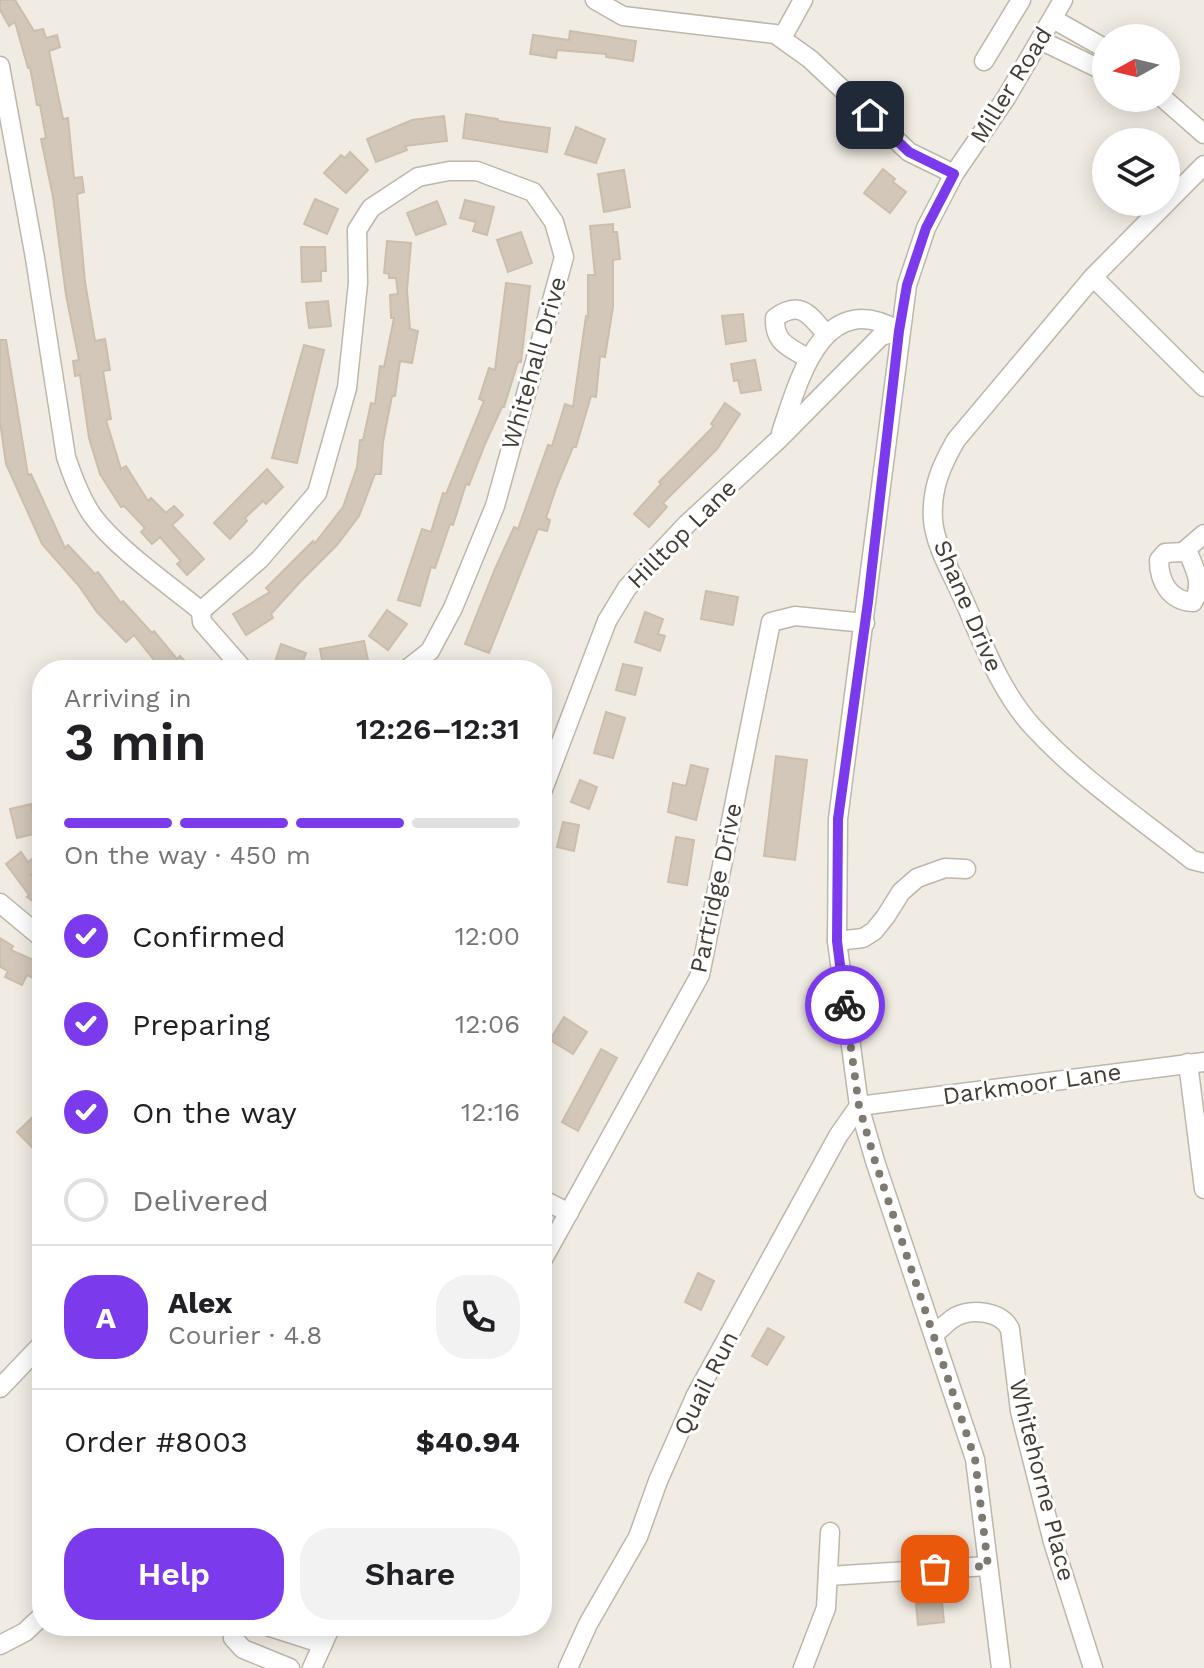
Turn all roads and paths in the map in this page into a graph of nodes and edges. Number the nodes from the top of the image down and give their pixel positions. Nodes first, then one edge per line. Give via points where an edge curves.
1 (595, 0) edge
2 (803, 0) edge
3 (1021, 0) edge
4 (1063, 0) edge
5 (1053, 19) junction
6 (782, 38) junction
7 (1040, 40) junction
8 (1092, 41) edge
9 (984, 61) dead end
10 (1092, 65) edge
11 (0, 66) edge
12 (1179, 112) edge
13 (1204, 134) edge
14 (1204, 165) edge
15 (954, 174) junction
16 (1093, 277) junction
17 (899, 331) junction
18 (826, 334) junction
19 (807, 358) junction
20 (1204, 387) edge
21 (778, 440) junction
22 (1204, 534) edge
23 (1183, 552) dead end
24 (201, 611) junction
25 (865, 623) junction
26 (235, 660) edge
27 (419, 660) edge
28 (552, 766) edge
29 (1204, 863) edge
30 (966, 869) dead end
31 (0, 903) edge
32 (32, 930) edge
33 (837, 941) junction
34 (1196, 1062) edge
35 (859, 1106) junction
36 (1204, 1189) edge
37 (552, 1204) edge
38 (569, 1213) junction
39 (552, 1243) edge
40 (934, 1334) junction
41 (32, 1354) edge
42 (0, 1388) edge
43 (830, 1532) dead end
44 (988, 1566) junction
45 (828, 1576) junction
46 (32, 1625) edge
47 (234, 1636) edge
48 (298, 1636) edge
49 (327, 1636) edge
50 (323, 1644) junction
51 (0, 1645) edge
52 (290, 1668) edge
53 (312, 1668) edge
54 (568, 1668) edge
55 (803, 1668) edge
56 (1001, 1668) edge
57 (1093, 1668) edge

1 - 6 street via 623,16
2 - 6 street
3 - 9 street
4 - 5 street, Miller Road
5 - 7 street, Miller Road
5 - 8 street
6 - 15 street via 909,152
7 - 10 street
7 - 15 street, Miller Road
11 - 24 street via 74,483 93,516 122,546
12 - 13 street
14 - 16 street, Shane Drive
15 - 17 street, Miller Road via 926,228
16 - 20 street
16 - 29 street, Shane Drive via 956,440 940,467 933,523 1002,685 1031,725 1074,767 1192,860
17 - 18 street via 882,321 862,319
17 - 21 street, Hilltop Lane via 881,336
17 - 25 street, Miller Road
18 - 19 street
18 - 19 street via 808,313 796,308 775,318 774,331 781,342
19 - 21 street
21 - 28 street, Hilltop Lane via 627,588 607,621
22 - 23 street
24 - 26 street via 202,622
24 - 27 street, Whitehall Drive via 260,559 317,493 347,388 358,283 357,230 371,208 418,177 477,171 533,192 554,222 564,257 495,506 453,608 430,651
25 - 33 street, Miller Road via 838,819
25 - 38 street, Partridge Drive via 795,616 771,622 700,975
30 - 33 street via 945,868 917,878 874,931
31 - 32 street
33 - 35 street, Miller Road
34 - 35 street, Darkmoor Lane
34 - 36 street
35 - 40 street, Miller Road
35 - 54 street, Quail Run via 696,1395 638,1537
37 - 38 street
38 - 39 street, Partridge Drive
40 - 44 street, Miller Road via 975,1459
40 - 57 street, Whitehorne Place via 954,1317 972,1313 992,1314 1010,1329 1020,1411 1053,1542
41 - 42 street
43 - 45 street
44 - 45 street
44 - 56 street, Miller Road
45 - 55 street via 826,1608
46 - 51 street
47 - 52 street via 243,1649
48 - 50 street
49 - 50 street
50 - 53 street

